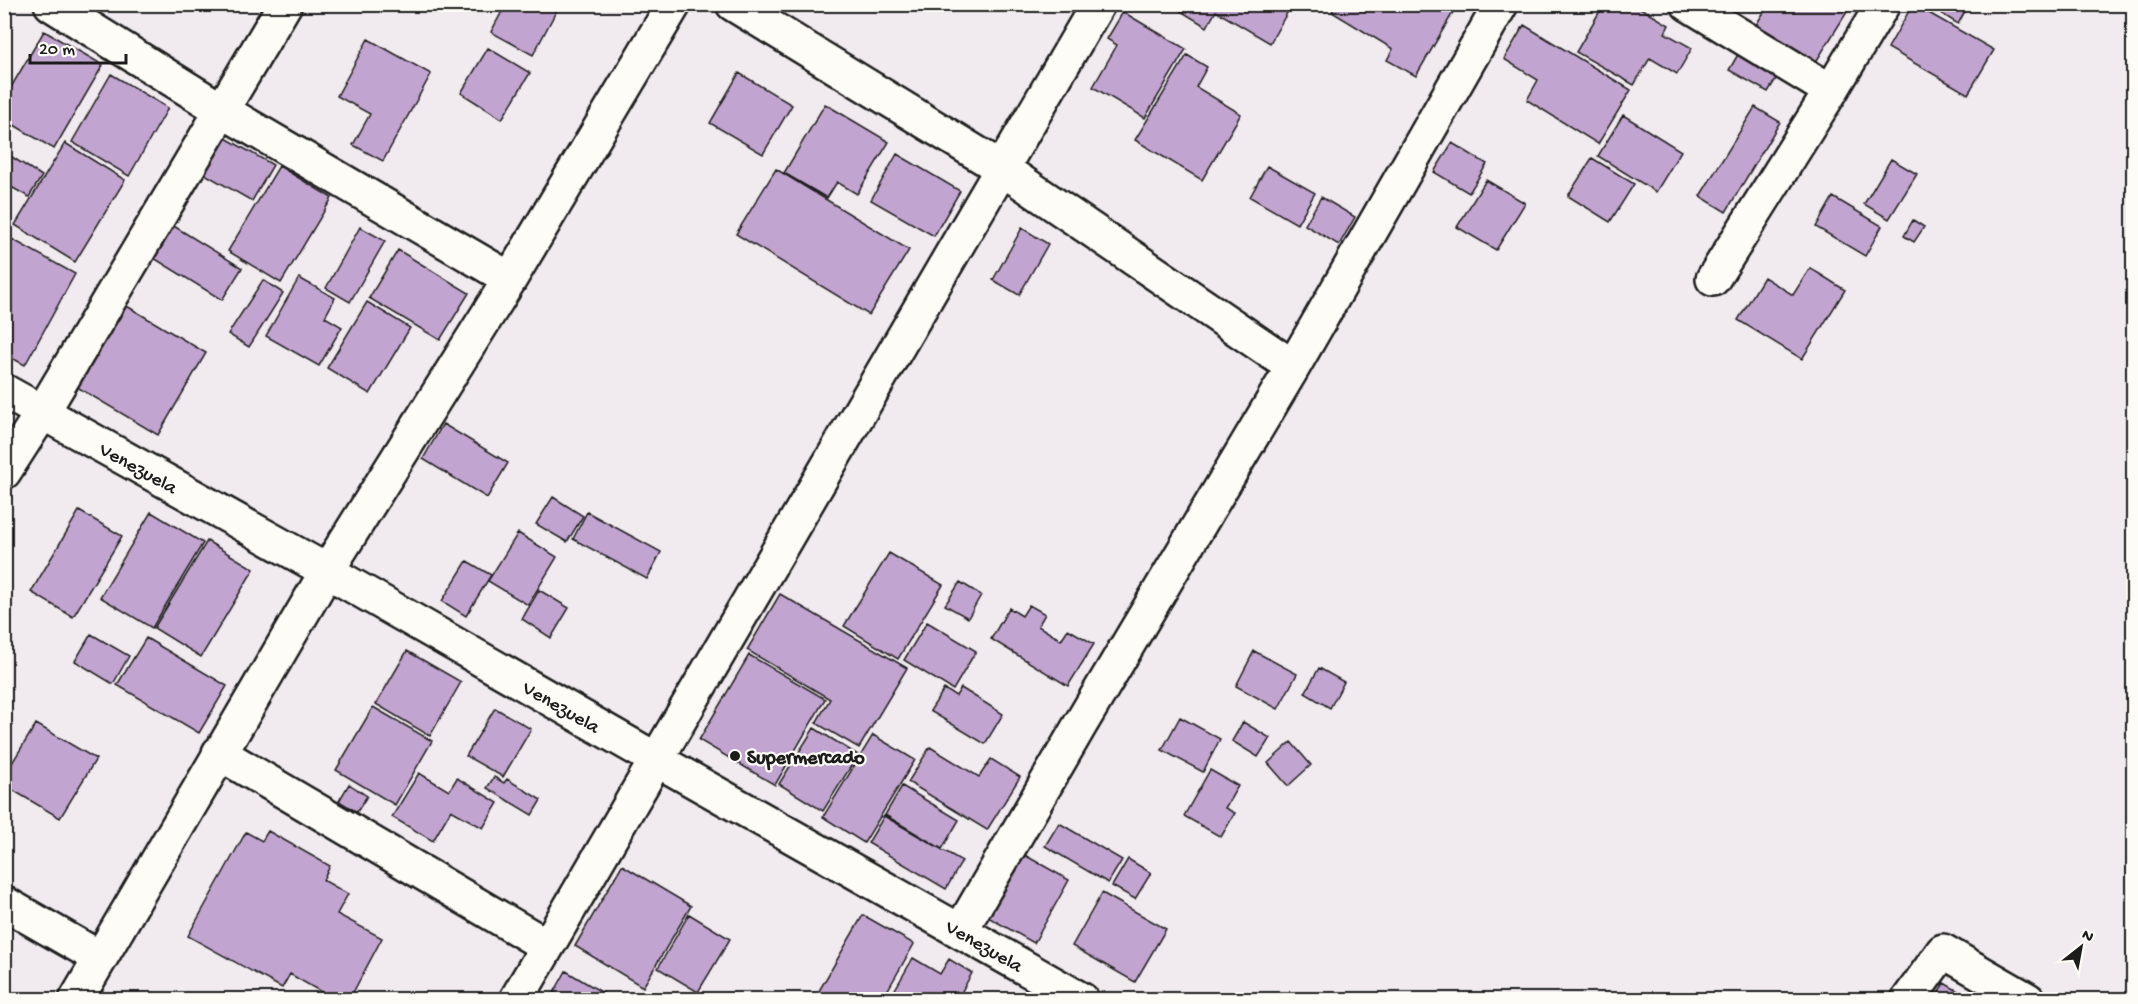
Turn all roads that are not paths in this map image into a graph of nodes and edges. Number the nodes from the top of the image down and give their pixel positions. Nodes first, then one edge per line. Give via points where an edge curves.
1 (51, 4) edge
2 (285, 4) edge
3 (674, 4) edge
4 (733, 4) edge
5 (1098, 4) edge
6 (1501, 4) edge
7 (1688, 4) edge
8 (1883, 4) edge
9 (1831, 91) junction
10 (223, 111) junction
11 (1001, 168) junction
12 (510, 279) junction
13 (1713, 279) dead end
14 (1293, 367) junction
15 (4, 391) edge
16 (42, 413) junction
17 (4, 472) edge
18 (327, 570) junction
19 (219, 753) junction
20 (657, 760) junction
21 (4, 903) edge
22 (961, 930) junction
23 (547, 946) junction
24 (100, 958) junction
25 (76, 999) edge
26 (516, 999) edge
27 (1082, 999) edge
28 (1908, 999) edge
29 (2028, 999) edge

1 - 10 street
2 - 10 street
3 - 12 street
4 - 11 street
5 - 11 street
6 - 14 street
7 - 9 street
8 - 9 street
9 - 13 street
10 - 12 street
10 - 16 street
11 - 14 street
11 - 20 street
12 - 18 street
14 - 22 street
15 - 16 street, Venezuela
16 - 17 street
16 - 18 street, Venezuela
18 - 19 street
18 - 20 street, Venezuela
19 - 23 street
19 - 24 street
20 - 22 street, Venezuela
20 - 23 street
21 - 24 street
22 - 27 street, Venezuela
23 - 26 street
24 - 25 street
28 - 29 street via 1943,951

